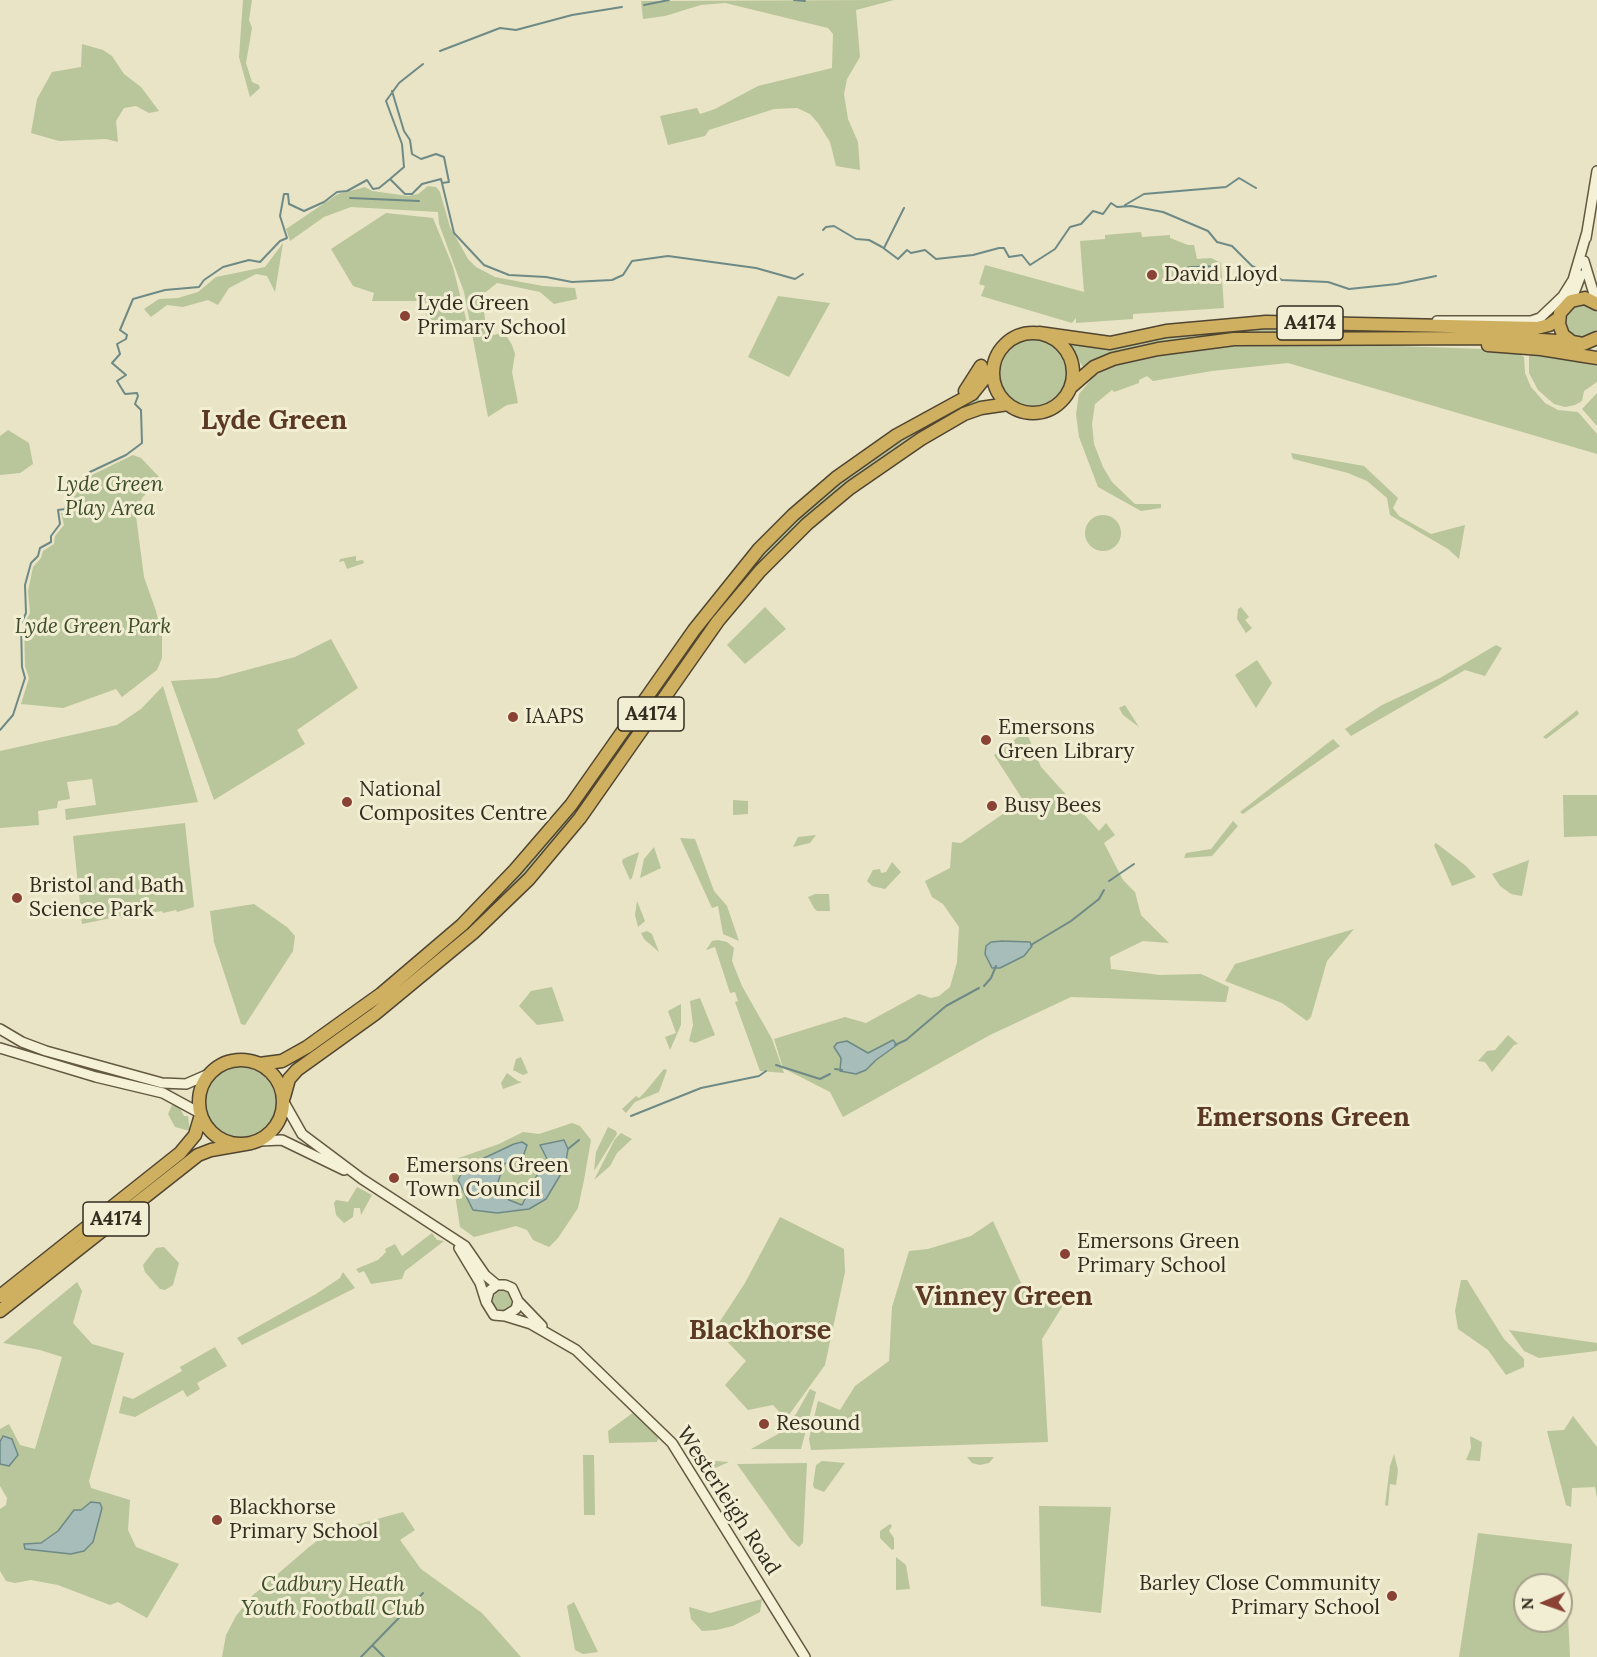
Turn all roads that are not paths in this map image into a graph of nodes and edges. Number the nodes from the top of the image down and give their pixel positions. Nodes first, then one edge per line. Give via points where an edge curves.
1 (1597, 171) edge
2 (1587, 232) junction
3 (1584, 261) junction
4 (1571, 301) junction
5 (1597, 304) edge
6 (1559, 318) junction
7 (1397, 325) junction
8 (1039, 333) junction
9 (1334, 338) junction
10 (1596, 340) edge
11 (1572, 342) junction
12 (1597, 358) edge
13 (987, 367) junction
14 (1071, 387) junction
15 (1008, 405) junction
16 (0, 1029) edge
17 (0, 1048) edge
18 (259, 1064) junction
19 (209, 1074) junction
20 (284, 1101) junction
21 (199, 1115) junction
22 (255, 1142) junction
23 (362, 1179) junction
24 (442, 1230) junction
25 (472, 1254) junction
26 (471, 1266) junction
27 (497, 1285) junction
28 (0, 1296) edge
29 (518, 1301) junction
30 (486, 1302) junction
31 (0, 1311) edge
32 (505, 1316) junction
33 (549, 1333) junction
34 (805, 1657) edge

1 - 2 street
2 - 3 street
2 - 7 street via 1573,280 1540,318
3 - 4 street
3 - 5 street
4 - 5 highway via 1585,298
4 - 6 highway
6 - 7 highway, A4174 via 1537,328
6 - 11 highway via 1563,334
7 - 8 highway, A4174 via 1266,322 1166,332 1110,343
8 - 13 highway, A4174 via 1010,340
8 - 14 highway via 1065,349 1072,366
9 - 11 highway, A4174
9 - 12 highway via 1540,349
9 - 14 highway, A4174 via 1234,339 1158,349 1102,363
10 - 11 highway
13 - 15 highway
13 - 18 highway, A4174 via 972,394 897,435 836,478 759,549 694,630 571,805 462,925 381,994 307,1047 282,1061
14 - 15 highway, A4174 via 1056,406 1042,412 1026,412
15 - 20 highway, A4174 via 964,414 921,439 850,488 807,524 718,621 580,818 529,879 472,933 375,1014 297,1070 289,1079
16 - 19 street via 46,1051 162,1083 186,1084
17 - 21 street via 163,1093
18 - 19 highway, A4174 via 230,1061
18 - 20 highway via 277,1082
19 - 21 highway, A4174 via 200,1090
20 - 22 highway, A4174 via 282,1118 275,1128
20 - 23 street via 302,1134
21 - 22 highway via 219,1136 234,1143
21 - 28 highway, A4174 via 195,1135 180,1153
22 - 23 street via 282,1140
22 - 31 highway, A4174 via 198,1155
23 - 24 street
24 - 25 street
24 - 26 street
25 - 26 street
25 - 27 street via 485,1275
26 - 30 street
27 - 29 street via 512,1288
27 - 30 street via 489,1291
29 - 32 street via 516,1308
29 - 33 street, Westerleigh Road
30 - 32 street via 494,1315
32 - 33 street, Westerleigh Road
33 - 34 street, Westerleigh Road via 583,1357 672,1443

